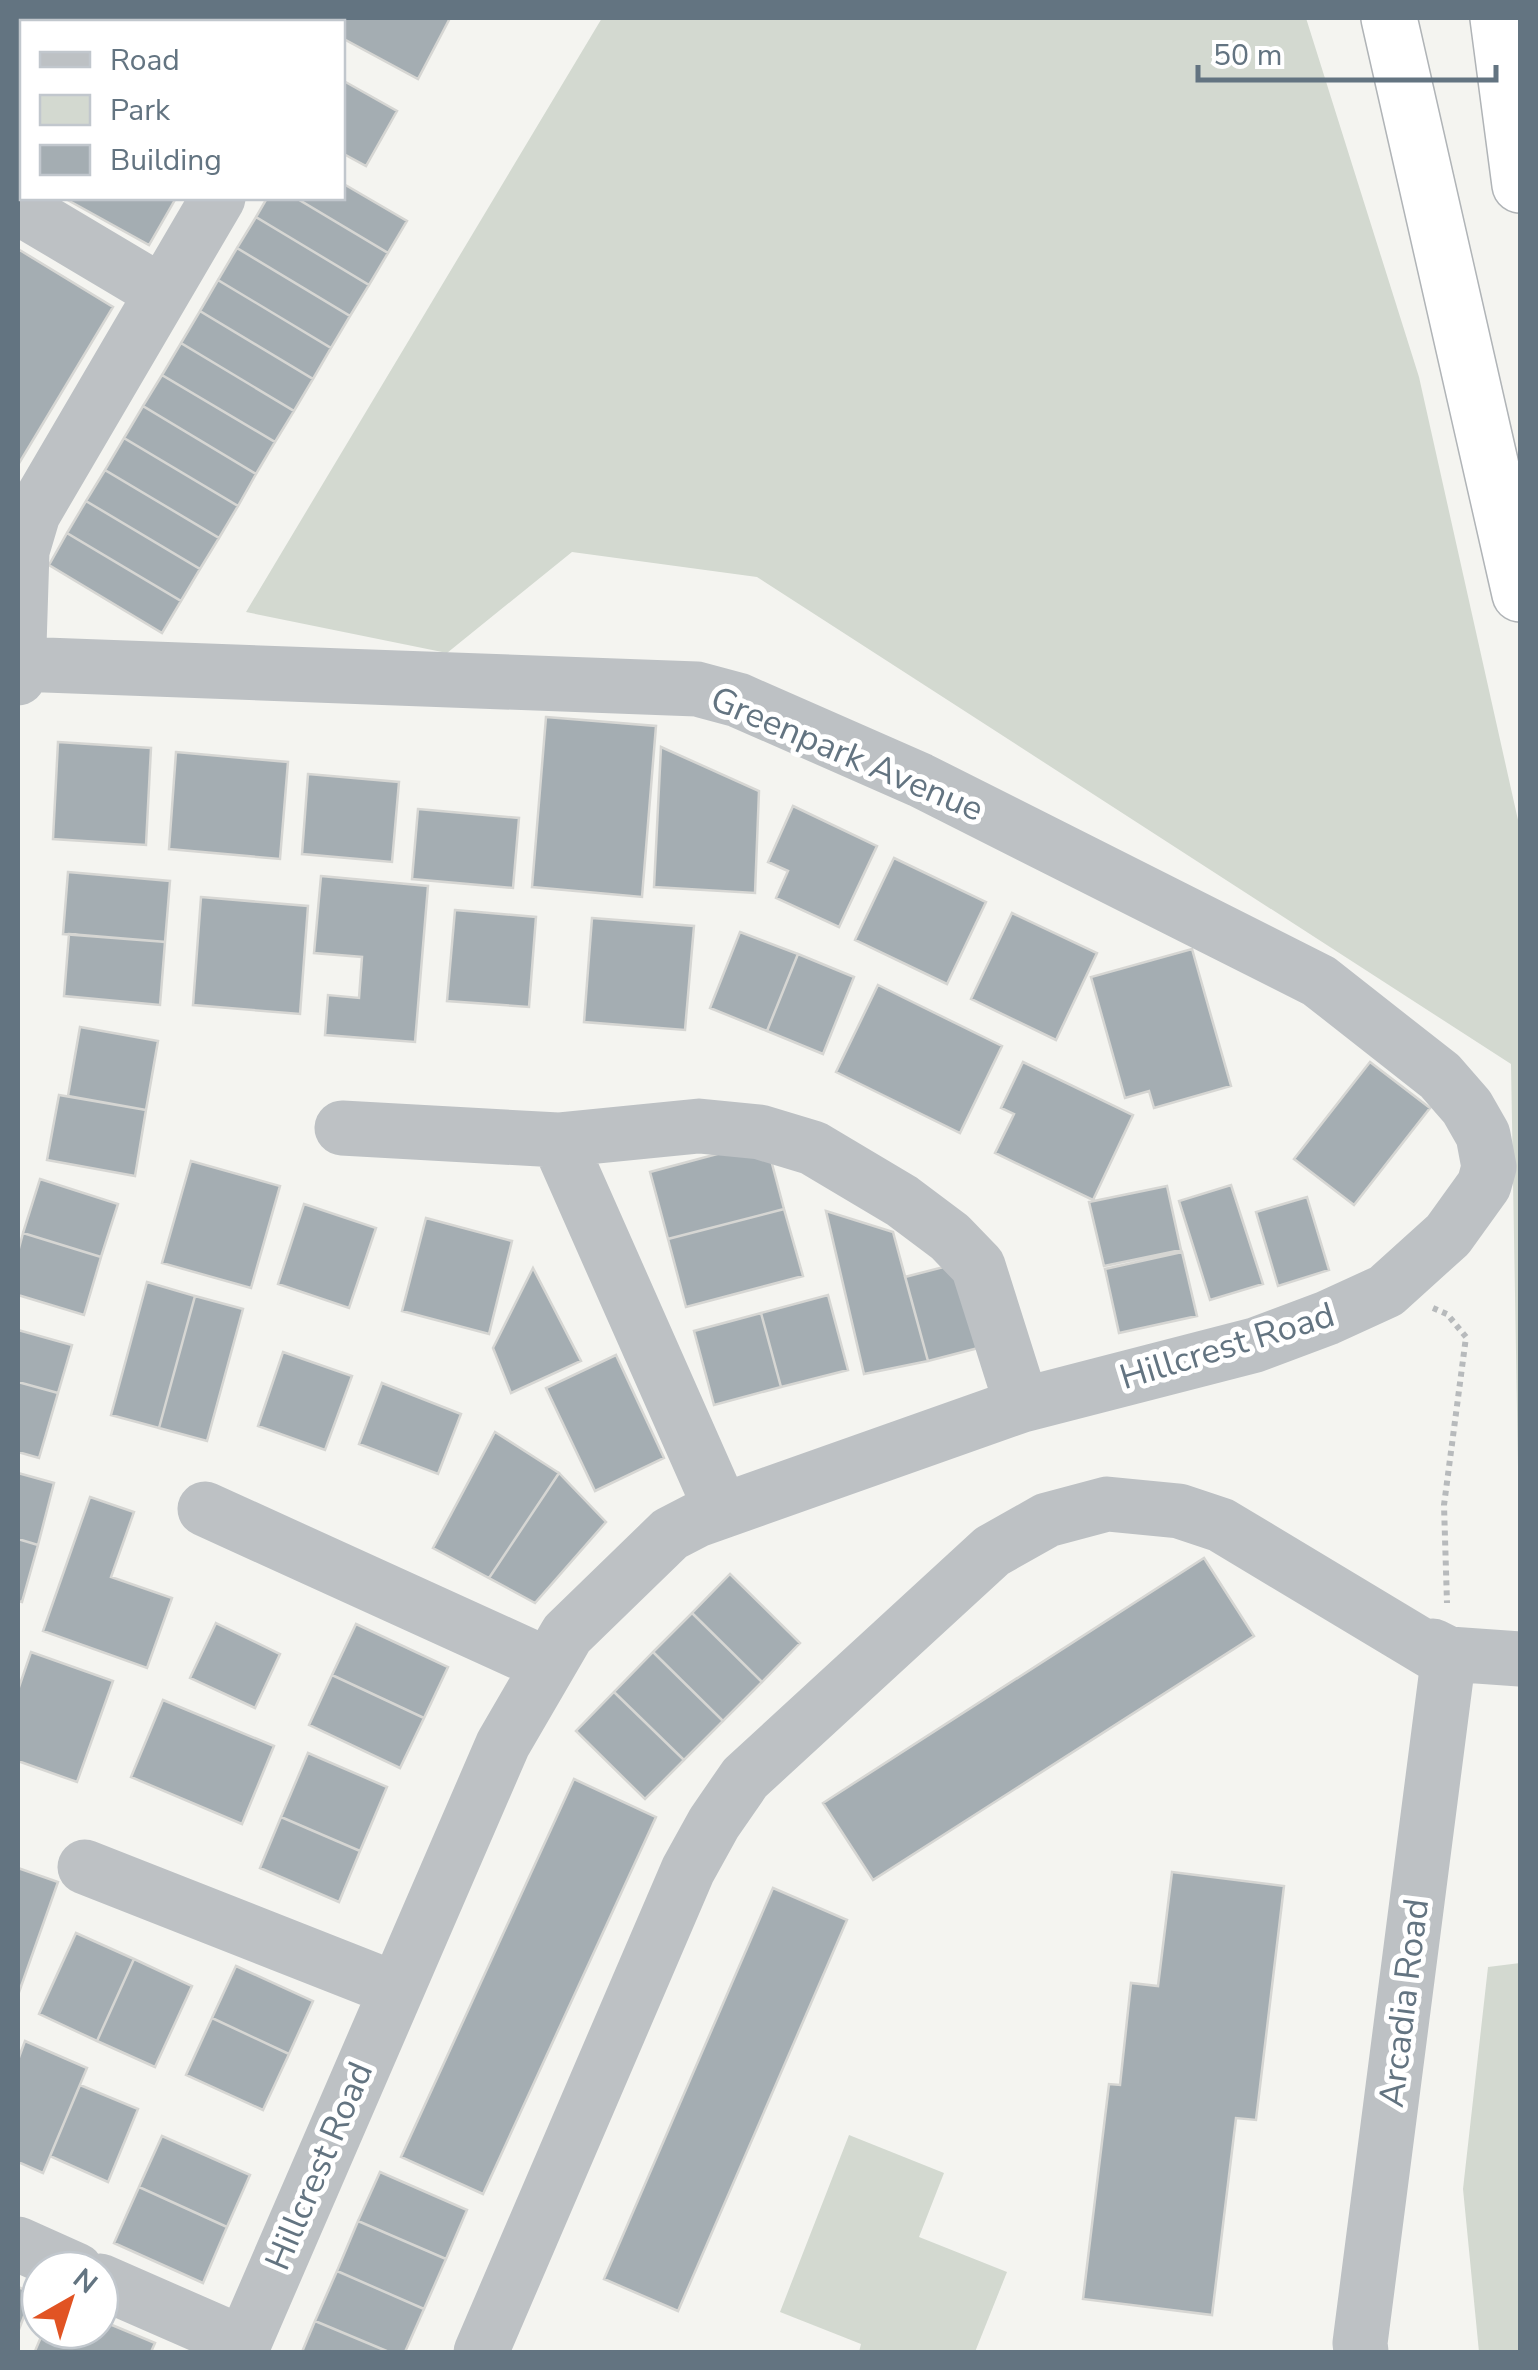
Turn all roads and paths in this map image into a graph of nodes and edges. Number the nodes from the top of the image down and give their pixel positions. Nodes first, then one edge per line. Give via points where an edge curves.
1 (1389, 18) edge
2 (1498, 18) edge
3 (1520, 185) edge
4 (217, 200) edge
5 (18, 207) edge
6 (160, 292) junction
7 (1520, 594) edge
8 (18, 664) edge
9 (18, 678) edge
10 (342, 1128) dead end
11 (558, 1140) junction
12 (1489, 1167) joint
13 (1386, 1291) junction
14 (1022, 1405) junction
15 (205, 1509) dead end
16 (722, 1511) junction
17 (1449, 1654) junction
18 (1520, 1659) edge
19 (548, 1665) junction
20 (85, 1867) dead end
21 (395, 1988) junction
22 (120, 2290) edge
23 (242, 2348) edge
24 (485, 2352) edge
25 (1362, 2352) edge

1 - 7 highway
2 - 3 highway
4 - 6 street
5 - 6 street
6 - 8 street via 33,514 22,551
8 - 9 street
8 - 12 street, Greenpark Avenue via 697,688 738,700 920,780 1318,981 1440,1076 1483,1135
10 - 11 street
11 - 14 street via 699,1126 760,1132 814,1148 914,1210 978,1266
11 - 16 street
12 - 13 street, Hillcrest Road via 1484,1185 1448,1235
13 - 14 street, Hillcrest Road via 1255,1345
13 - 17 path via 1447,1314 1466,1338 1444,1505
14 - 16 street, Hillcrest Road
15 - 19 street
16 - 19 street, Hillcrest Road via 670,1534 567,1634
17 - 18 street
17 - 24 street via 1433,1646 1434,1652 1221,1525 1179,1511 1107,1504 1047,1520 992,1551 745,1778 714,1823 688,1870
17 - 25 street, Arcadia Road
19 - 21 street, Hillcrest Road via 503,1744
20 - 21 street
21 - 23 street, Hillcrest Road
22 - 23 street, Hillcrest Road

